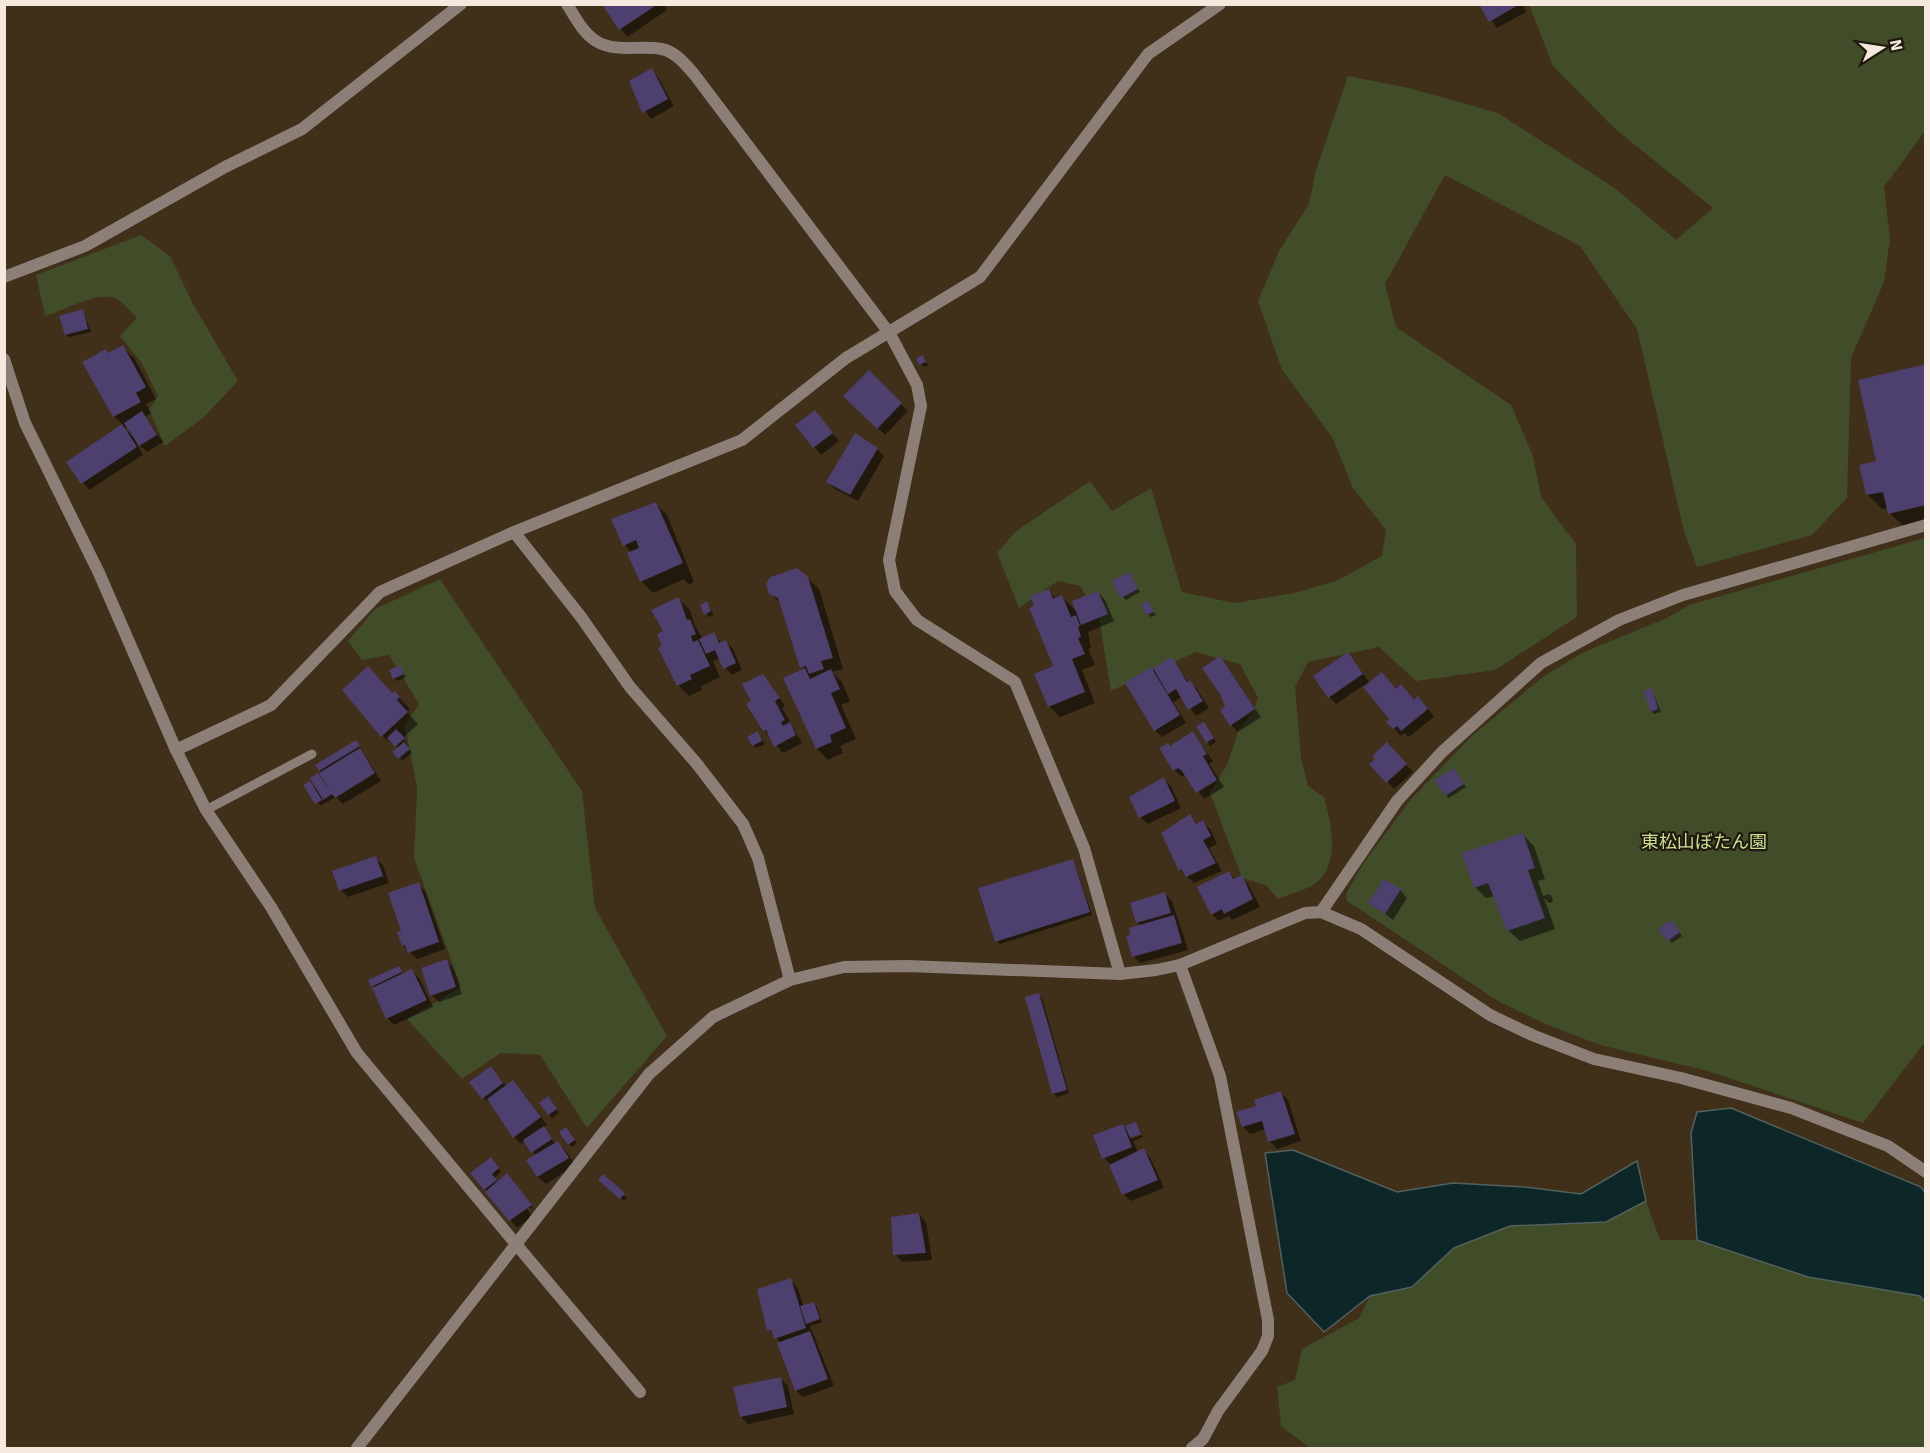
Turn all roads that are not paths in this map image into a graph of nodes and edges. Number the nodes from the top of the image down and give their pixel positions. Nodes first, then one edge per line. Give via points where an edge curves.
1 (461, 4) edge
2 (567, 4) edge
3 (1220, 4) edge
4 (4, 277) edge
5 (890, 334) junction
6 (4, 359) edge
7 (1926, 525) edge
8 (514, 532) junction
9 (176, 750) junction
10 (312, 754) dead end
11 (206, 810) junction
12 (1321, 912) junction
13 (1180, 965) junction
14 (1120, 974) junction
15 (790, 980) junction
16 (1926, 1172) edge
17 (515, 1243) junction
18 (640, 1392) dead end
19 (1204, 1444) edge
20 (357, 1449) edge
21 (1192, 1449) edge

1 - 4 street via 302,129 225,167 85,246
2 - 5 street via 598,42 640,49 662,48 679,58
3 - 5 street via 1148,54 980,278
5 - 8 street via 846,358 742,440
5 - 14 street via 918,385 921,406 889,560 895,591 917,620 1015,682 1084,848
6 - 9 street via 25,423 99,573
7 - 12 street via 1683,594 1619,620 1541,663 1442,752 1397,801
8 - 9 street via 380,592 272,705
8 - 15 street via 581,616 630,687 743,824 758,858
9 - 11 street
10 - 11 lane
11 - 17 street via 271,907 357,1053
12 - 13 street via 1305,913
12 - 16 street via 1361,929 1490,1015 1532,1035 1594,1059 1791,1107 1888,1146
13 - 14 street
13 - 19 street via 1220,1076 1268,1320 1268,1336 1262,1351 1218,1411
14 - 15 street via 844,967
15 - 17 street via 713,1017 649,1074
17 - 18 street
17 - 20 street
19 - 21 street

